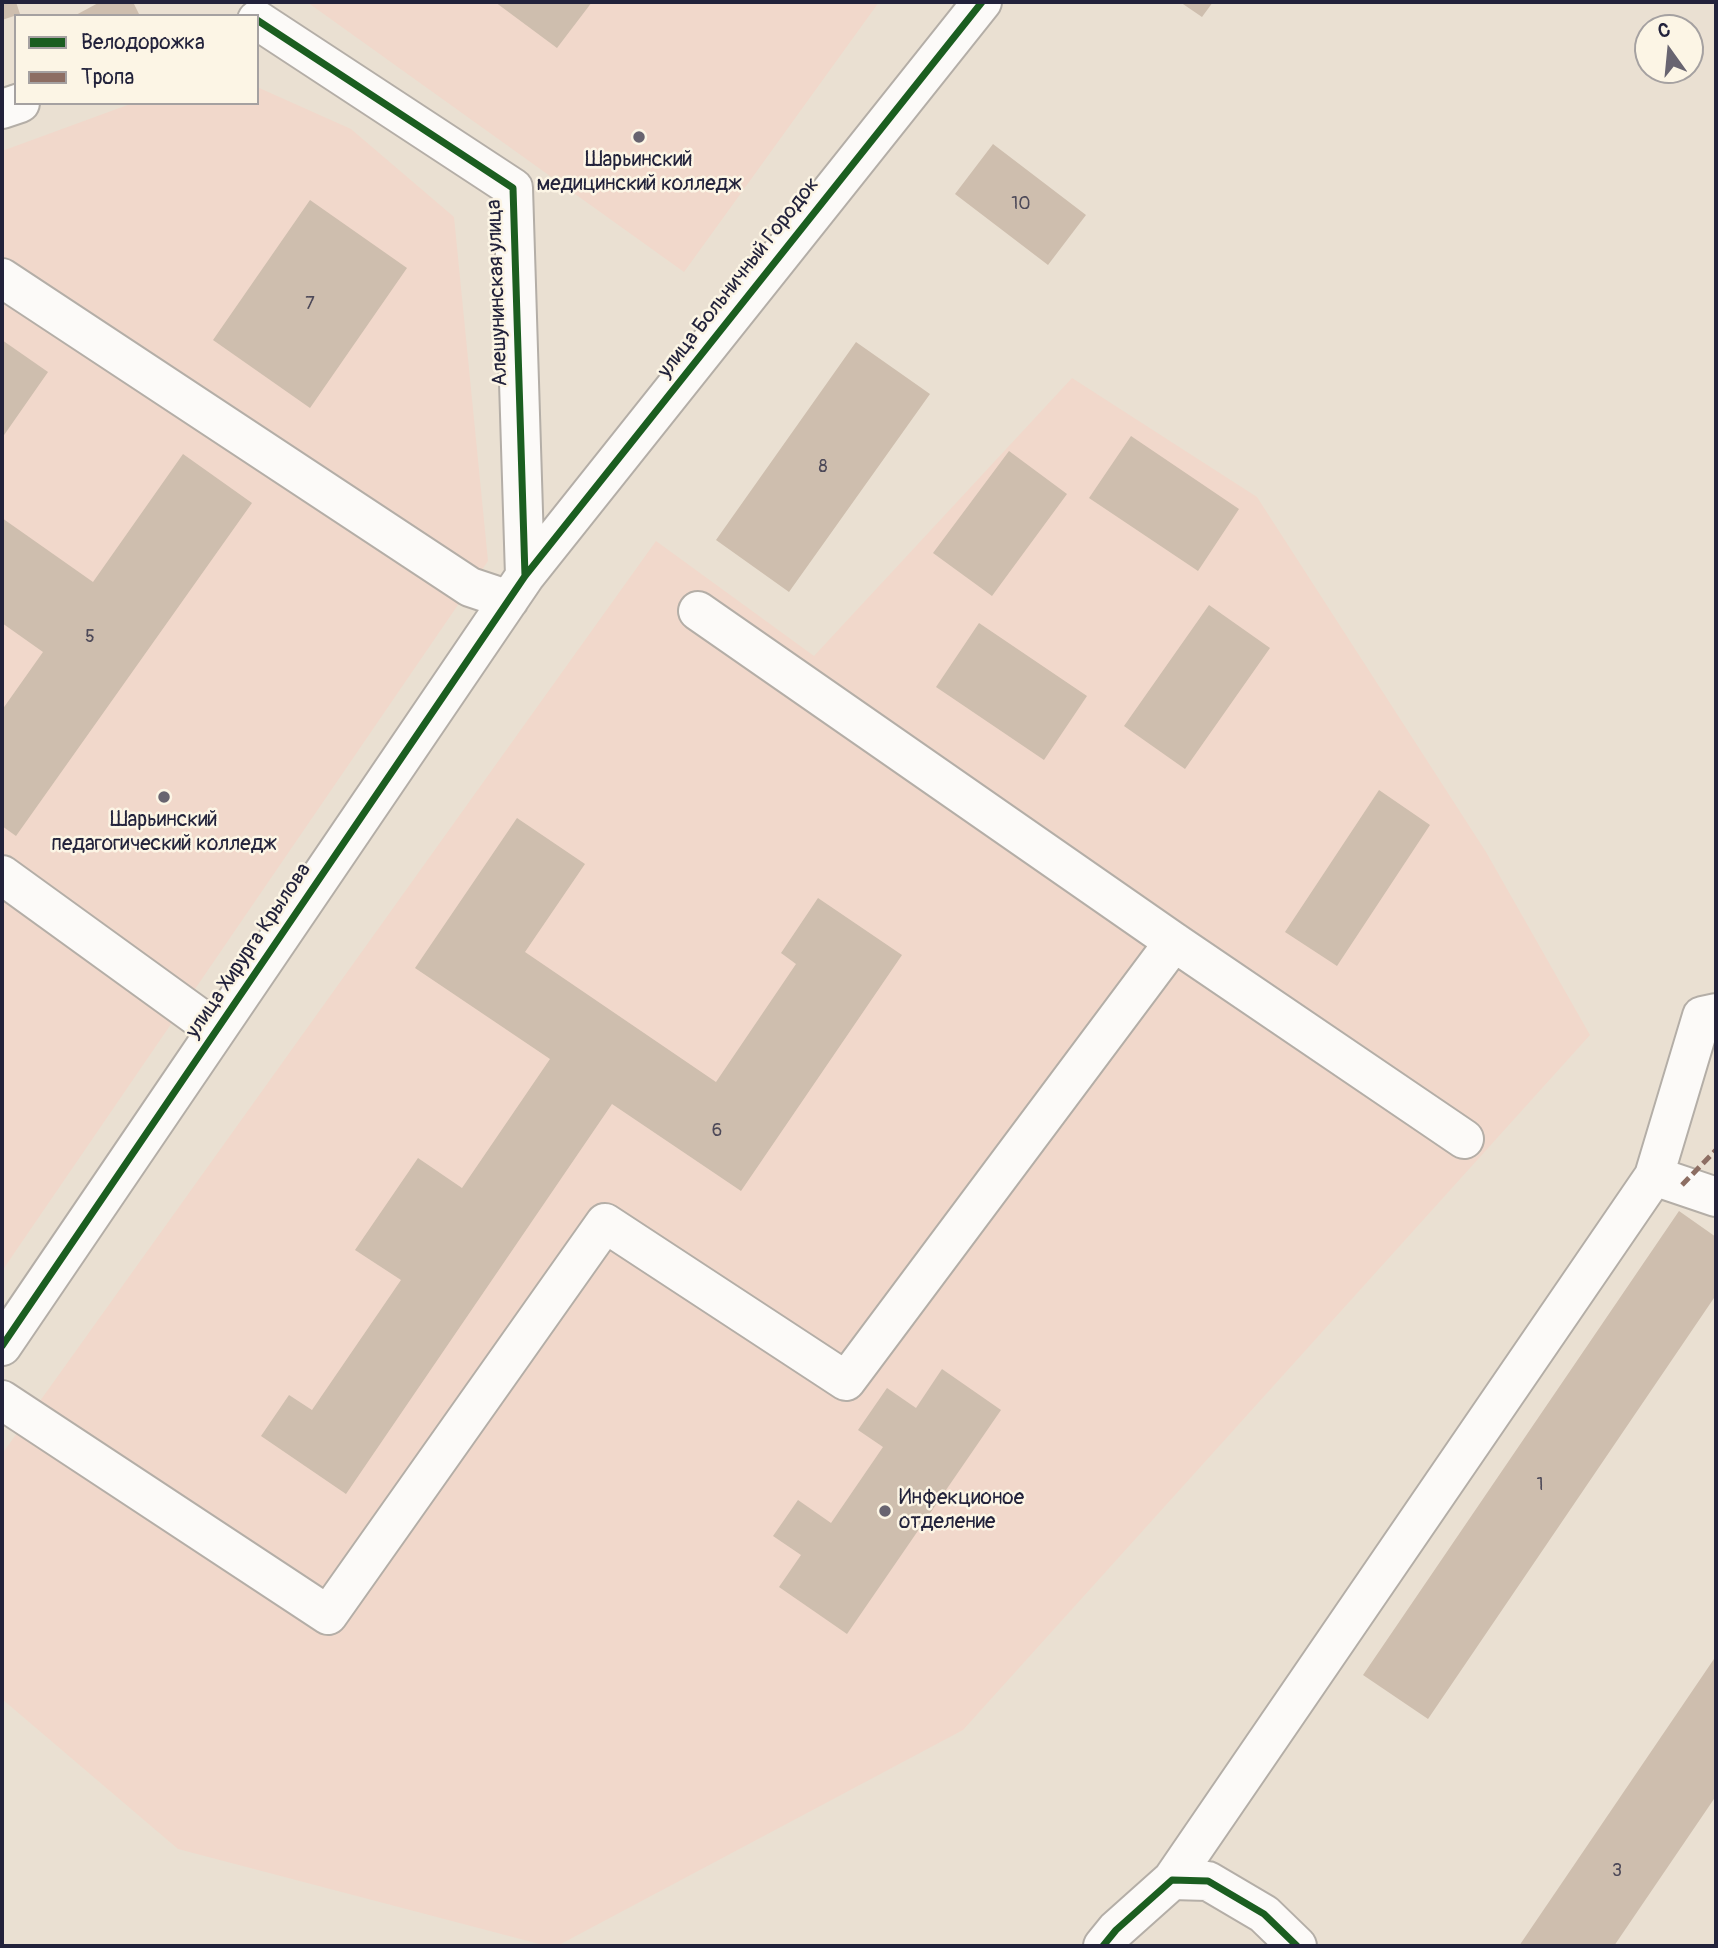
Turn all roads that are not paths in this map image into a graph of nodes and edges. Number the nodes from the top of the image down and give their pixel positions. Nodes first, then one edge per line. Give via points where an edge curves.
1 (982, 2) edge
2 (259, 21) edge
3 (2, 278) edge
4 (517, 588) junction
5 (698, 611) dead end
6 (2, 875) edge
7 (1174, 942) junction
8 (1716, 1013) edge
9 (216, 1030) junction
10 (1464, 1139) dead end
11 (1654, 1175) junction
12 (1716, 1198) edge
13 (2, 1346) edge
14 (2, 1400) edge
15 (1172, 1880) junction
16 (1103, 1946) edge
17 (1297, 1946) edge

1 - 4 street, улица Больничный Городок
2 - 4 street, Алешунинская улица via 513,188
3 - 4 street via 470,587
4 - 9 street, улица Хирурга Крылова
5 - 7 street
6 - 9 street
7 - 10 street
7 - 14 street via 846,1381 606,1223 328,1615
8 - 11 street via 1702,1016
9 - 13 street, улица Хирурга Крылова
11 - 12 street
11 - 15 street
15 - 16 street
15 - 17 street via 1208,1881 1264,1914

